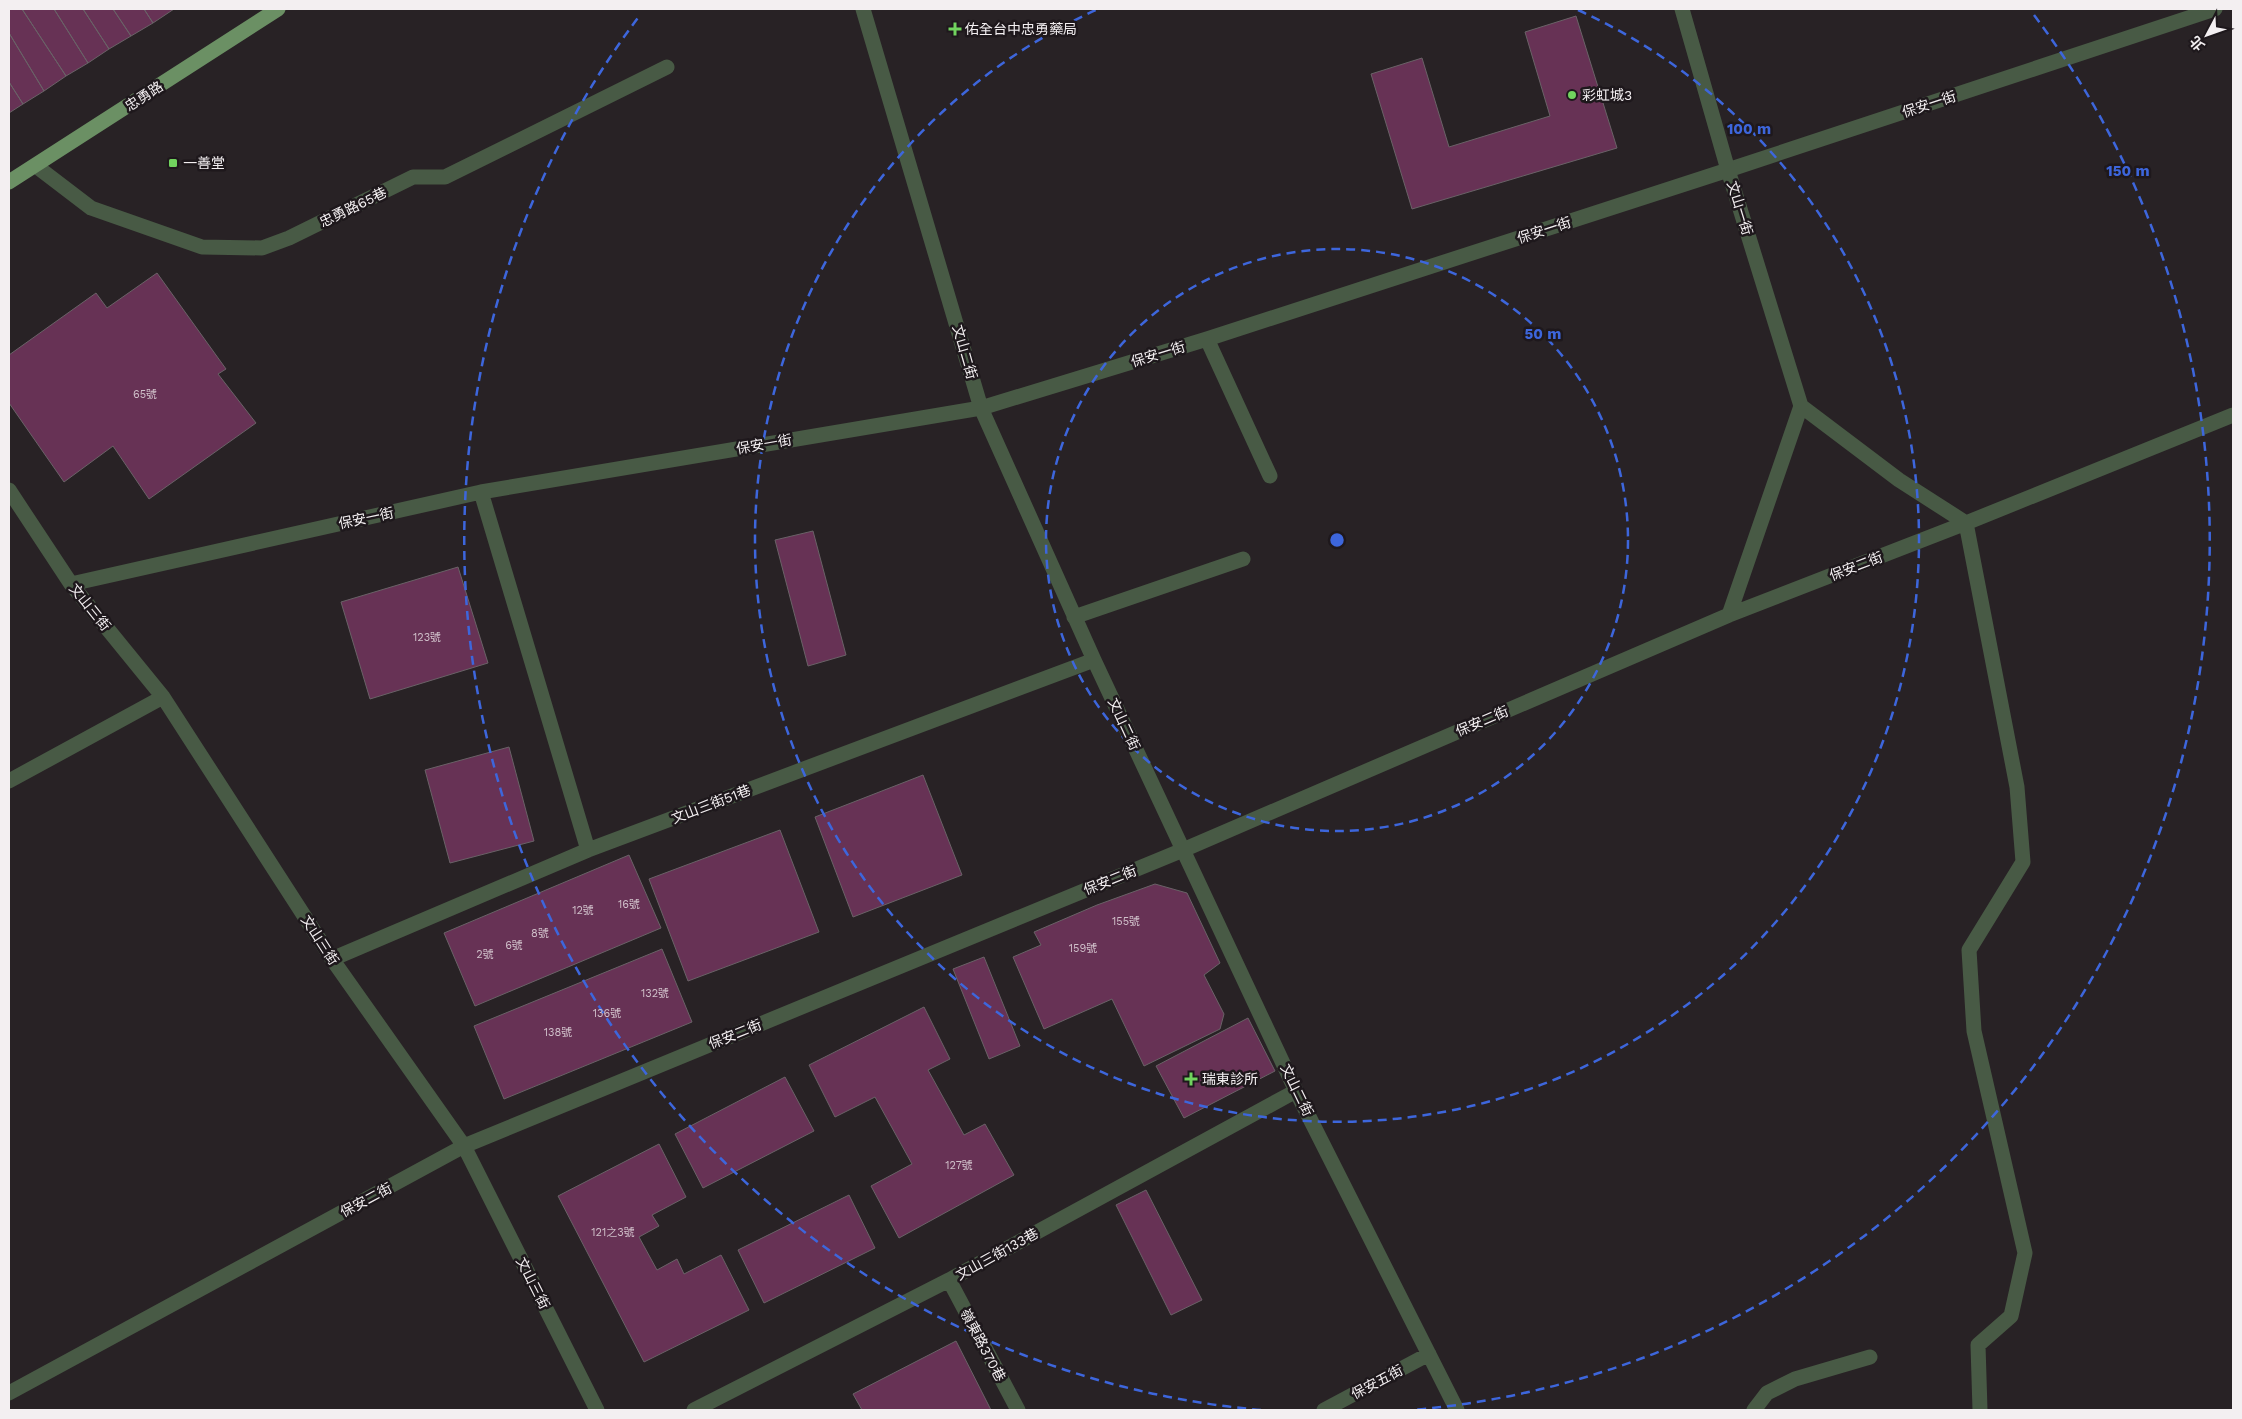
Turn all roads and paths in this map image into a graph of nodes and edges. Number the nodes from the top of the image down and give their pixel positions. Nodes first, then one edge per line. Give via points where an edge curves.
1 (278, 9) edge
2 (863, 9) edge
3 (1682, 9) edge
4 (2215, 9) edge
5 (667, 67) dead end
6 (36, 166) junction
7 (1728, 170) junction
8 (9, 182) edge
9 (1207, 339) junction
10 (1801, 406) junction
11 (981, 408) junction
12 (2233, 414) edge
13 (1270, 476) dead end
14 (9, 490) edge
15 (482, 492) junction
16 (1966, 523) junction
17 (1243, 559) dead end
18 (72, 584) junction
19 (1729, 615) junction
20 (1074, 617) junction
21 (1094, 660) junction
22 (163, 697) junction
23 (9, 781) edge
24 (588, 850) junction
25 (1183, 850) junction
26 (332, 959) junction
27 (1296, 1091) junction
28 (464, 1146) junction
29 (948, 1280) junction
30 (1429, 1354) junction
31 (1870, 1357) dead end
32 (9, 1393) edge
33 (597, 1410) edge
34 (694, 1410) edge
35 (1018, 1410) edge
36 (1324, 1410) edge
37 (1456, 1410) edge
38 (1754, 1410) edge
39 (1980, 1410) edge

1 - 6 main road, 忠勇路
2 - 11 street, 文山二街
3 - 7 street, 文山一街
4 - 7 street, 保安一街
5 - 6 street, 忠勇路65巷 via 445,176 413,177 262,248 202,247 91,208
6 - 8 main road, 忠勇路
7 - 9 street, 保安一街
7 - 10 street, 文山一街
9 - 11 street, 保安一街
9 - 13 street
10 - 16 street via 1899,480
10 - 19 street
11 - 15 street, 保安一街
11 - 20 street, 文山二街
12 - 16 street, 保安二街
14 - 18 street, 文山三街
15 - 18 street, 保安一街
15 - 24 street
16 - 19 street, 保安二街
16 - 39 street via 2017,786 2023,862 1969,950 1974,1031 2025,1253 2010,1316 1978,1345
17 - 20 street
18 - 22 street, 文山三街
19 - 25 street, 保安二街
20 - 21 street, 文山二街
21 - 24 street, 文山三街51巷
21 - 25 street, 文山二街
22 - 23 street
22 - 26 street, 文山三街
24 - 26 street, 文山三街51巷
25 - 27 street, 文山二街
25 - 28 street, 保安二街
26 - 28 street, 文山三街
27 - 29 street, 文山三街133巷
27 - 30 street, 文山二街
28 - 32 street, 保安二街
28 - 33 street, 文山三街
29 - 34 street, 文山三街133巷
29 - 35 street, 嶺東路370巷
30 - 36 street, 保安五街
30 - 37 street, 文山二街
31 - 38 street via 1796,1379 1767,1393

